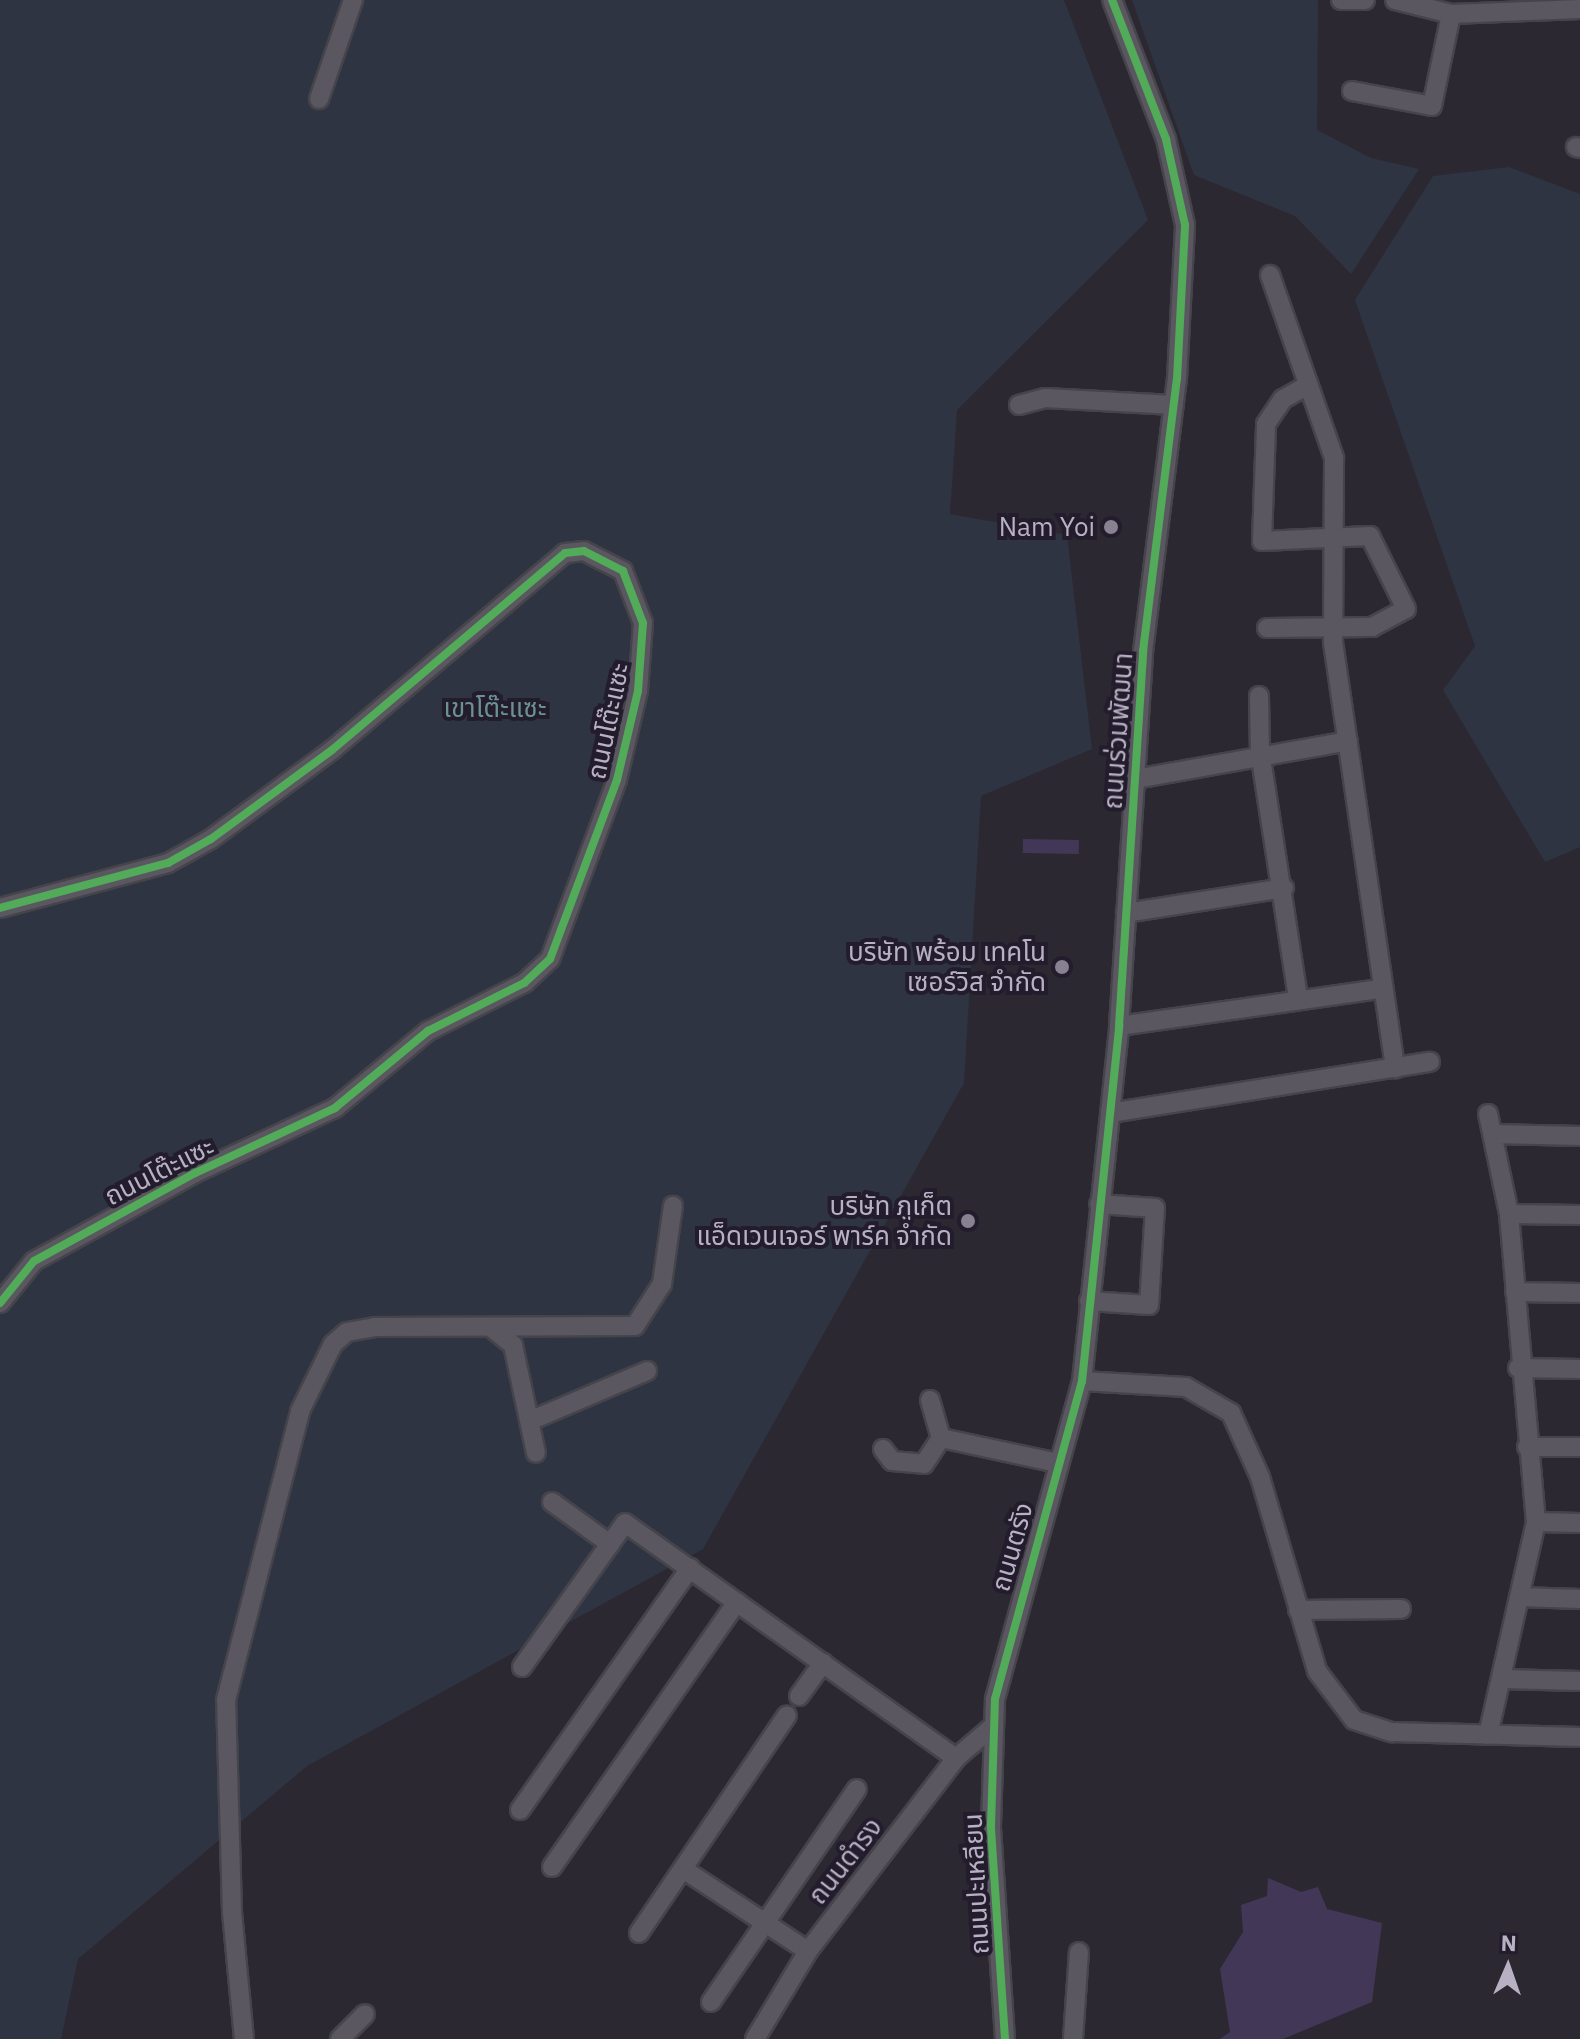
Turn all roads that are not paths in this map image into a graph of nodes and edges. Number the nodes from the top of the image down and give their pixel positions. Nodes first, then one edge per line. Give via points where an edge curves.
1 (353, 0) edge
2 (1112, 0) edge
3 (1341, 0) edge
4 (1365, 0) edge
5 (1395, 0) edge
6 (1570, 5) edge
7 (1451, 14) junction
8 (1352, 91) dead end
9 (319, 99) dead end
10 (1270, 275) dead end
11 (1308, 385) junction
12 (1019, 405) dead end
13 (1174, 405) junction
14 (1336, 542) junction
15 (1267, 628) dead end
16 (1334, 630) junction
17 (1259, 696) dead end
18 (1348, 741) junction
19 (1260, 752) junction
20 (1135, 779) junction
21 (1284, 888) junction
22 (0, 908) edge
23 (1126, 913) junction
24 (1380, 989) junction
25 (1298, 998) junction
26 (1119, 1026) junction
27 (1430, 1062) dead end
28 (1395, 1069) junction
29 (1110, 1113) junction
30 (1488, 1114) dead end
31 (1493, 1134) junction
32 (1580, 1136) edge
33 (1099, 1204) junction
34 (673, 1206) dead end
35 (1509, 1214) junction
36 (1580, 1215) edge
37 (1515, 1292) junction
38 (1580, 1293) edge
39 (1089, 1301) junction
40 (0, 1303) edge
41 (493, 1329) junction
42 (1518, 1368) junction
43 (1580, 1369) edge
44 (647, 1371) dead end
45 (1082, 1381) junction
46 (930, 1400) dead end
47 (532, 1420) junction
48 (941, 1438) junction
49 (1527, 1447) junction
50 (1580, 1447) edge
51 (883, 1449) dead end
52 (536, 1453) dead end
53 (1058, 1463) junction
54 (552, 1502) dead end
55 (1536, 1522) junction
56 (1580, 1523) edge
57 (610, 1544) junction
58 (690, 1568) junction
59 (1519, 1597) junction
60 (1580, 1599) edge
61 (737, 1602) junction
62 (1401, 1609) dead end
63 (1298, 1610) junction
64 (823, 1663) junction
65 (522, 1667) dead end
66 (1501, 1679) junction
67 (1580, 1681) edge
68 (799, 1696) dead end
69 (787, 1715) dead end
70 (992, 1727) junction
71 (1488, 1735) junction
72 (1580, 1737) edge
73 (956, 1758) junction
74 (857, 1789) dead end
75 (520, 1810) dead end
76 (552, 1867) dead end
77 (683, 1869) junction
78 (764, 1925) junction
79 (639, 1933) dead end
80 (808, 1951) junction
81 (1079, 1952) dead end
82 (711, 2002) dead end
83 (365, 2014) dead end
84 (244, 2039) edge
85 (340, 2039) edge
86 (755, 2039) edge
87 (1005, 2039) edge
88 (1073, 2039) edge

1 - 9 street
2 - 13 street, ถนนร่วมพัฒนา via 1166,139 1185,225
3 - 4 street
5 - 7 street
6 - 7 street
7 - 8 street via 1432,106
10 - 11 street
11 - 14 street via 1334,458
11 - 14 street via 1283,399 1266,424 1262,541
12 - 13 street via 1045,398
13 - 20 street, ถนนร่วมพัฒนา
14 - 16 street
14 - 16 street via 1370,536 1406,609 1372,627
15 - 16 street
16 - 18 street
17 - 19 street
18 - 19 street
18 - 24 street
19 - 20 street
19 - 21 street
20 - 23 street, ถนนร่วมพัฒนา
21 - 23 street
21 - 25 street
22 - 40 street, ถนนโต๊ะแซะ via 168,863 211,839 332,750 565,553 598,555 623,571 643,623 638,691 617,780 550,959 524,983 428,1031 335,1108 195,1173 34,1261
23 - 26 street, ถนนร่วมพัฒนา
24 - 25 street
24 - 28 street
25 - 26 street
26 - 29 street, ถนนร่วมพัฒนา
27 - 28 street
28 - 29 street
29 - 33 street, ถนนร่วมพัฒนา
30 - 31 street
31 - 32 street
31 - 35 street
33 - 39 street, ถนนร่วมพัฒนา
33 - 39 street via 1155,1208 1149,1305
34 - 41 street via 662,1284 635,1326
35 - 36 street
35 - 37 street
37 - 38 street
37 - 42 street
39 - 45 street, ถนนร่วมพัฒนา
41 - 47 street via 513,1345
41 - 84 street via 347,1332 300,1411 226,1700 232,1912
42 - 43 street
42 - 49 street
44 - 47 street
45 - 53 street, ถนนตรัง
45 - 63 street via 1186,1387 1231,1413 1260,1477
46 - 48 street
47 - 52 street
48 - 51 street via 924,1464 892,1461
48 - 53 street
49 - 50 street
49 - 55 street
53 - 70 street, ถนนตรัง via 999,1662
54 - 57 street
55 - 56 street
55 - 59 street
57 - 58 street via 625,1523
57 - 65 street
58 - 61 street
58 - 75 street
59 - 60 street
59 - 66 street
61 - 64 street
61 - 76 street
62 - 63 street
63 - 71 street via 1325,1690 1354,1720 1392,1732
64 - 68 street
64 - 73 street
66 - 67 street
66 - 71 street
69 - 77 street
70 - 73 street, ถนนดำรง
70 - 87 street, ถนนปะเหลียน
71 - 72 street
73 - 80 street, ถนนดำรง
74 - 78 street
77 - 78 street
77 - 79 street
78 - 80 street
78 - 82 street
80 - 86 street, ถนนดำรง
81 - 88 street
83 - 85 street

